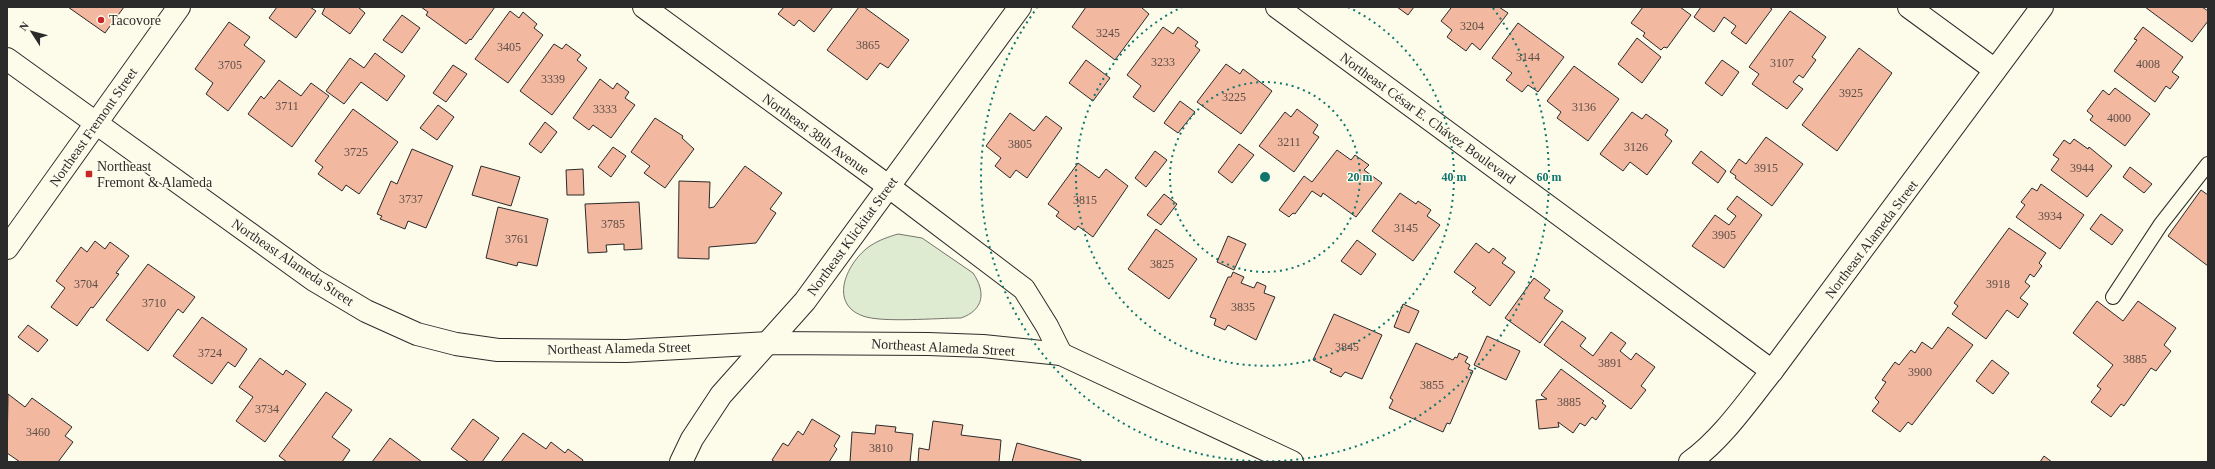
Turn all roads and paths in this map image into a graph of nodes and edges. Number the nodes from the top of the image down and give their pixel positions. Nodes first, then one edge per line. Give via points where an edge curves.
1 (179, 7) edge
2 (644, 7) edge
3 (1020, 7) edge
4 (1277, 7) edge
5 (1908, 7) edge
6 (2042, 7) edge
7 (7, 59) edge
8 (1995, 70) junction
9 (96, 123) junction
10 (2208, 164) edge
11 (888, 186) junction
12 (7, 248) edge
13 (2113, 297) dead end
14 (768, 343) junction
15 (1061, 354) junction
16 (1772, 371) junction
17 (681, 462) edge
18 (1292, 462) edge
19 (1690, 462) edge

1 - 9 street, Northeast Fremont Street
2 - 11 street, Northeast 38th Avenue
3 - 11 street, Northeast Klickitat Street
4 - 16 street, Northeast César E. Chávez Boulevard
5 - 8 street
6 - 8 street, Northeast Alameda Street
7 - 9 street, Northeast Alameda Street
8 - 16 street, Northeast Alameda Street
9 - 12 street, Northeast Fremont Street
9 - 14 street, Northeast Alameda Street via 314,280 366,311 417,334 456,344 498,350 626,351
10 - 13 lane via 2161,224
11 - 14 street, Northeast Klickitat Street via 805,301
11 - 15 street, Northeast 38th Avenue via 1024,289
14 - 15 street, Northeast Alameda Street via 983,346
14 - 17 street, Northeast Klickitat Street via 721,395 692,439
15 - 18 street, Northeast Alameda Street
16 - 19 street, Northeast Alameda Street via 1729,425

